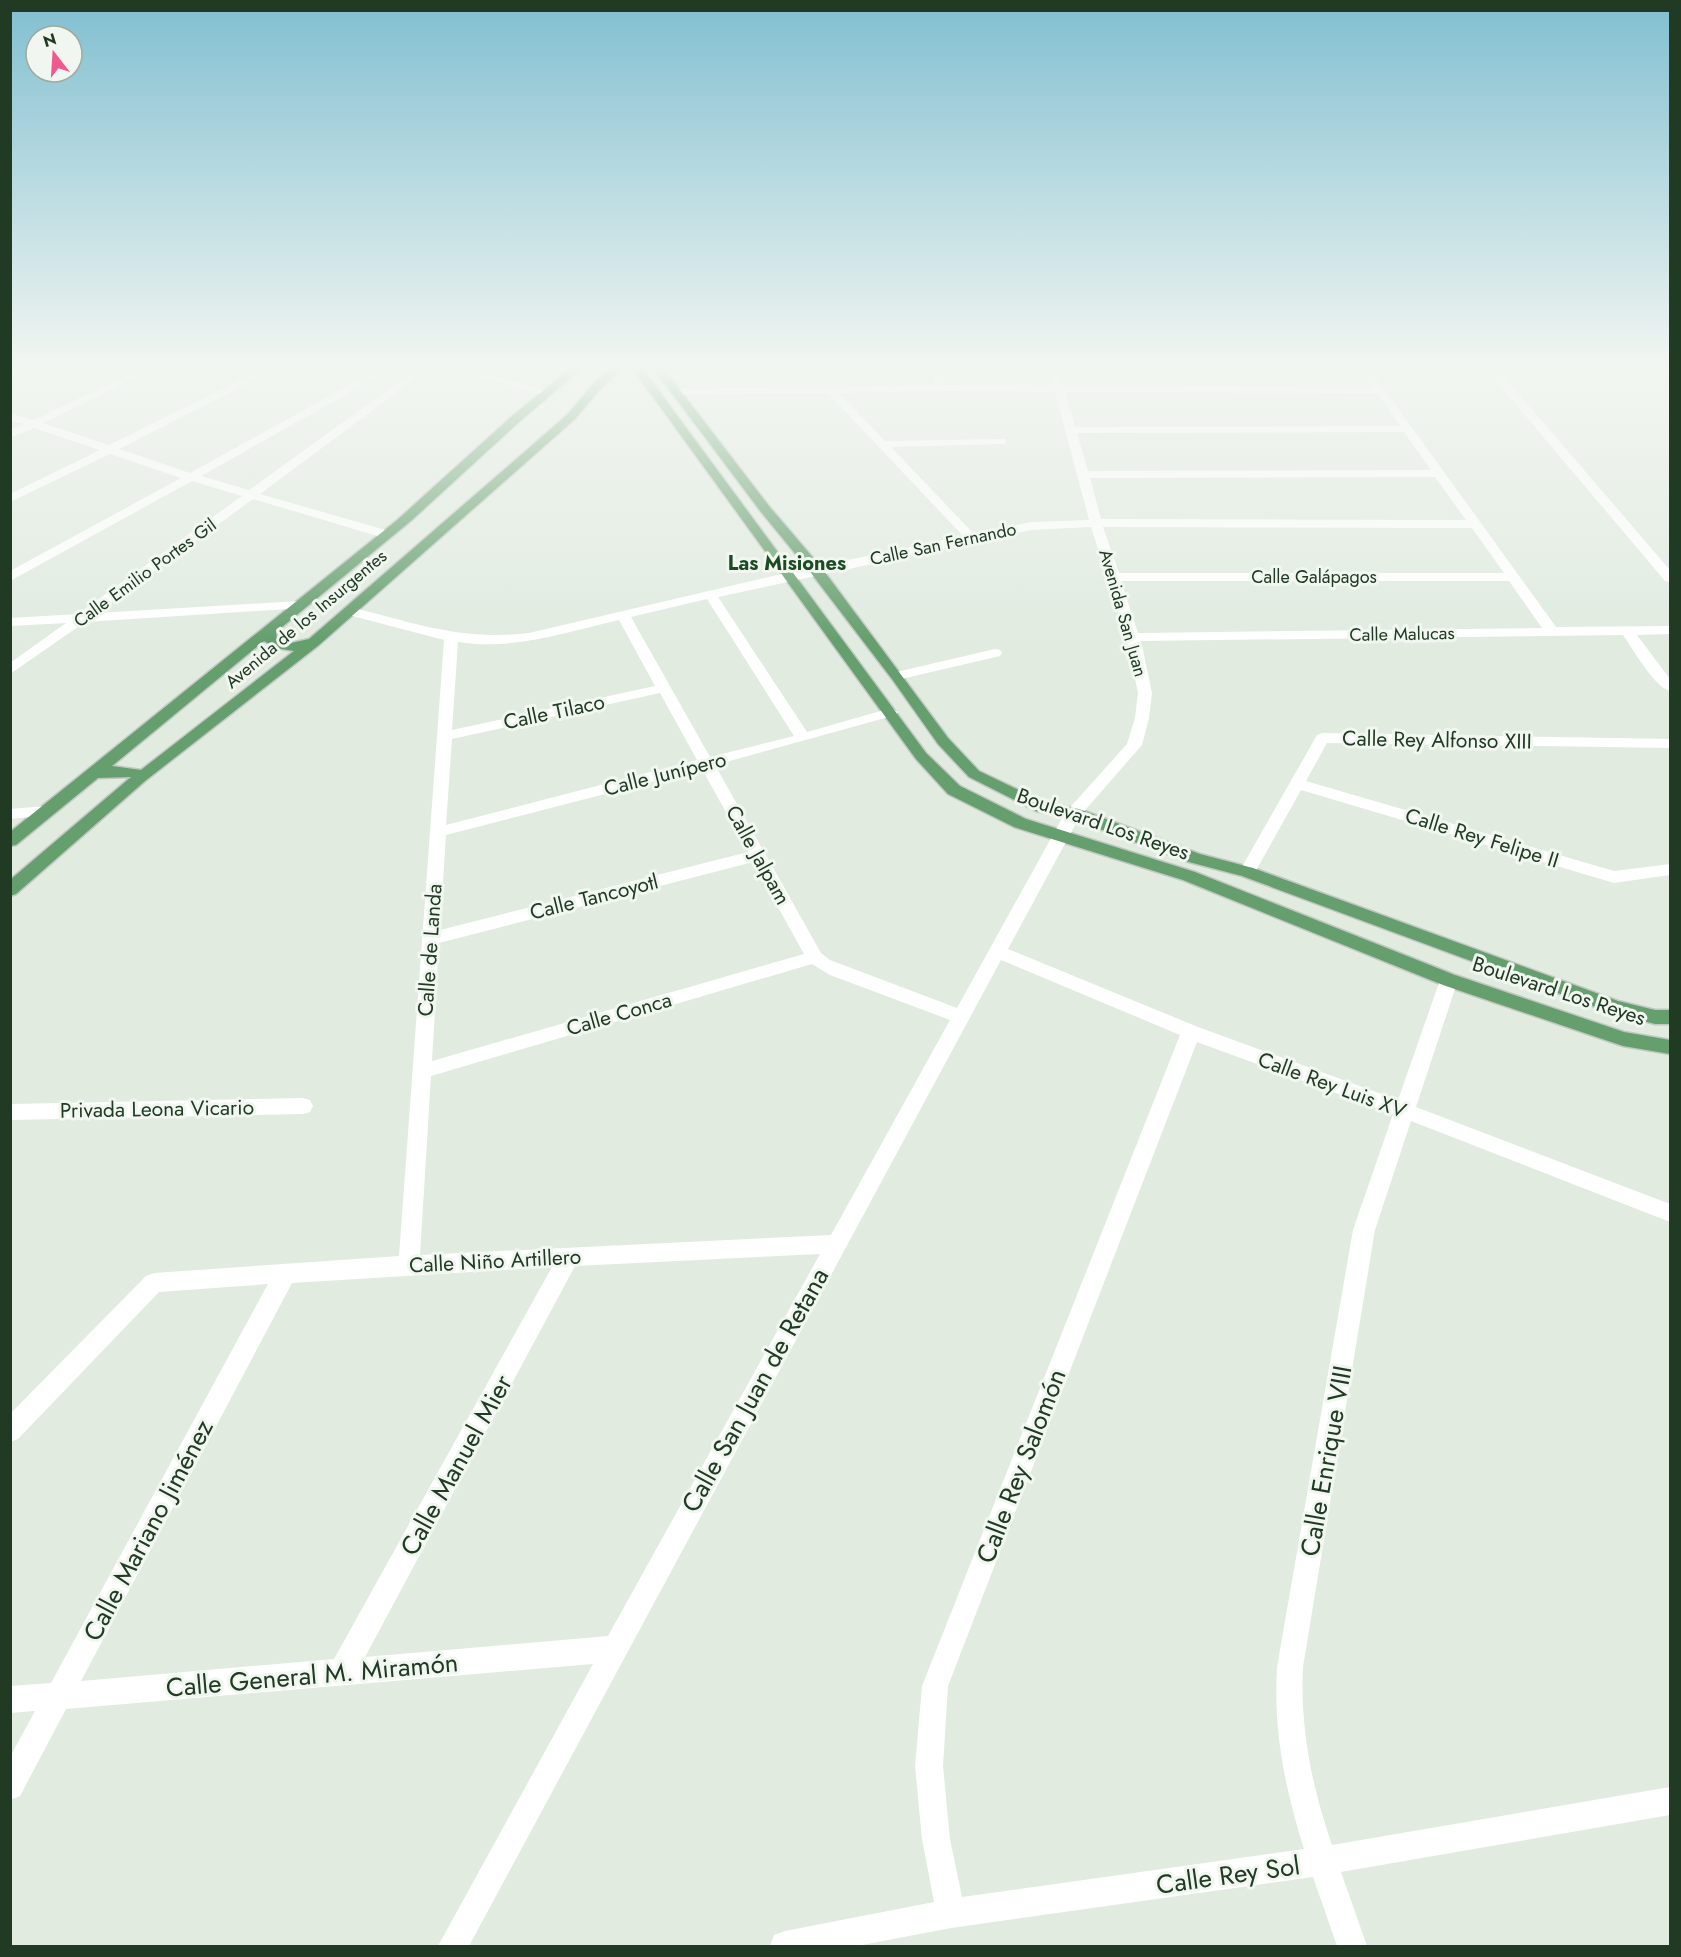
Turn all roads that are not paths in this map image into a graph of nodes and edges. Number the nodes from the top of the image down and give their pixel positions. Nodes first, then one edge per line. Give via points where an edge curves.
1 (90, 459) edge
2 (141, 459) edge
3 (223, 459) edge
4 (301, 459) edge
5 (471, 459) edge
6 (523, 459) edge
7 (704, 459) edge
8 (727, 459) edge
9 (897, 459) edge
10 (1078, 459) edge
11 (1430, 459) edge
12 (1569, 459) edge
13 (1440, 473) junction
14 (1082, 475) junction
15 (191, 477) junction
16 (252, 495) junction
17 (10, 499) edge
18 (1096, 523) junction
19 (1476, 524) junction
20 (385, 534) junction
21 (970, 537) junction
22 (816, 570) junction
23 (790, 576) junction
24 (10, 577) edge
25 (1114, 577) junction
26 (1514, 577) junction
27 (1671, 578) edge
28 (710, 594) junction
29 (300, 605) junction
30 (350, 611) junction
31 (623, 615) junction
32 (84, 617) junction
33 (10, 622) edge
34 (1671, 630) edge
35 (269, 632) junction
36 (1628, 632) junction
37 (1553, 633) junction
38 (451, 636) junction
39 (1133, 637) junction
40 (314, 642) junction
41 (995, 653) dead end
42 (10, 670) edge
43 (897, 676) junction
44 (1671, 687) edge
45 (664, 688) junction
46 (891, 712) junction
47 (445, 736) junction
48 (803, 738) junction
49 (1671, 743) edge
50 (707, 764) junction
51 (90, 774) junction
52 (140, 778) junction
53 (1296, 783) junction
54 (46, 811) junction
55 (1072, 813) junction
56 (10, 814) edge
57 (438, 832) junction
58 (1060, 836) junction
59 (10, 841) edge
60 (758, 855) junction
61 (1671, 870) edge
62 (1247, 872) junction
63 (10, 890) edge
64 (430, 939) junction
65 (996, 951) junction
66 (815, 957) junction
67 (1449, 980) junction
68 (961, 1017) junction
69 (1671, 1017) edge
70 (1191, 1032) junction
71 (1671, 1047) edge
72 (422, 1071) junction
73 (303, 1106) dead end
74 (1406, 1111) junction
75 (10, 1112) edge
76 (1671, 1213) edge
77 (836, 1244) junction
78 (569, 1257) junction
79 (409, 1265) junction
80 (285, 1274) junction
81 (10, 1431) edge
82 (614, 1649) junction
83 (342, 1672) junction
84 (59, 1696) junction
85 (10, 1700) edge
86 (10, 1786) edge
87 (1671, 1801) edge
88 (1323, 1861) junction
89 (951, 1913) junction
90 (453, 1947) edge
91 (785, 1947) edge
92 (1352, 1947) edge

1 - 17 street
2 - 15 street
3 - 15 street
4 - 16 street, Calle Emilio Portes Gil
5 - 20 main road, Avenida de los Insurgentes
6 - 30 main road, Avenida de los Insurgentes
7 - 23 main road, Boulevard Los Reyes
8 - 22 main road, Boulevard Los Reyes
9 - 21 street
10 - 14 street, Avenida San Juan
11 - 13 street
12 - 27 street
13 - 14 street
13 - 19 street
14 - 18 street, Avenida San Juan
15 - 16 street
15 - 24 street
16 - 20 street
16 - 32 street, Calle Emilio Portes Gil
18 - 19 street, Calle San Fernando
18 - 21 street, Calle San Fernando via 1031,526
18 - 25 street, Avenida San Juan
19 - 26 street
20 - 29 main road, Avenida de los Insurgentes
21 - 22 street, Calle San Fernando
22 - 23 street, Calle San Fernando
22 - 43 main road, Boulevard Los Reyes
23 - 28 street, Calle San Fernando
23 - 46 main road, Boulevard Los Reyes
25 - 26 street, Calle Galápagos
25 - 39 street, Avenida San Juan
26 - 37 street
28 - 31 street, Calle San Fernando
28 - 48 street
29 - 32 street
29 - 35 main road, Avenida de los Insurgentes
30 - 38 street, Calle San Fernando
30 - 40 main road, Avenida de los Insurgentes
31 - 38 street, Calle San Fernando via 529,637 476,640
31 - 45 street, Calle Jalpam
32 - 33 street
32 - 42 street, Calle Emilio Portes Gil
34 - 36 street, Calle Malucas
35 - 40 main road via 271,641 283,646
35 - 51 main road, Avenida de los Insurgentes
36 - 37 street, Calle Malucas
36 - 44 street
37 - 39 street, Calle Malucas
38 - 47 street, Calle de Landa
39 - 55 street, Avenida San Juan via 1145,693 1134,745
40 - 52 main road, Avenida de los Insurgentes
41 - 43 street
43 - 55 main road, Boulevard Los Reyes via 943,741 975,774 1042,807
45 - 47 street, Calle Tilaco
45 - 50 street, Calle Jalpam
46 - 48 street, Calle Junípero
46 - 58 main road, Boulevard Los Reyes via 921,756 954,790 1020,823
47 - 57 street, Calle de Landa
48 - 50 street, Calle Junípero
49 - 53 street, Calle Rey Alfonso XIII via 1322,738
50 - 57 street, Calle Junípero
50 - 60 street, Calle Jalpam
51 - 52 main road via 125,771
51 - 54 main road, Avenida de los Insurgentes
52 - 63 main road, Avenida de los Insurgentes
53 - 61 street, Calle Rey Felipe II via 1614,877
53 - 62 street, Calle Rey Alfonso XIII
54 - 56 street
54 - 59 main road, Avenida de los Insurgentes
55 - 58 street, Avenida San Juan
55 - 62 main road, Boulevard Los Reyes via 1196,858
57 - 64 street, Calle de Landa
58 - 65 street, Calle San Juan de Retana
58 - 67 main road, Boulevard Los Reyes via 1189,876
60 - 64 street, Calle Tancoyotl
60 - 66 street, Calle Jalpam
62 - 69 main road, Boulevard Los Reyes via 1615,1007
64 - 72 street, Calle de Landa
65 - 68 street, Calle San Juan de Retana
65 - 70 street, Calle Rey Luis XV
66 - 68 street via 836,970
66 - 72 street, Calle Conca
67 - 71 main road, Boulevard Los Reyes via 1623,1039
67 - 74 street, Calle Enrique VIII
68 - 77 street, Calle San Juan de Retana
70 - 74 street, Calle Rey Luis XV
70 - 89 street, Calle Rey Salomón via 935,1686 928,1766 936,1839
72 - 79 street, Calle de Landa
73 - 75 street, Privada Leona Vicario
74 - 76 street, Calle Rey Luis XV
74 - 88 street, Calle Enrique VIII via 1364,1230 1290,1667 1289,1726 1299,1780
77 - 78 street, Calle Niño Artillero
77 - 82 street, Calle San Juan de Retana
78 - 79 street, Calle Niño Artillero
78 - 83 street, Calle Manuel Mier
79 - 80 street, Calle Niño Artillero
80 - 81 street, Calle Niño Artillero via 154,1283
80 - 84 street, Calle Mariano Jiménez
82 - 83 street, Calle General M. Miramón
82 - 90 street, Calle San Juan de Retana
83 - 84 street, Calle General M. Miramón
84 - 85 street, Calle General M. Miramón
84 - 86 street, Calle Mariano Jiménez
87 - 88 street, Calle Rey Sol
88 - 89 street, Calle Rey Sol
88 - 92 street, Calle Enrique VIII
89 - 91 street, Calle Rey Sol

